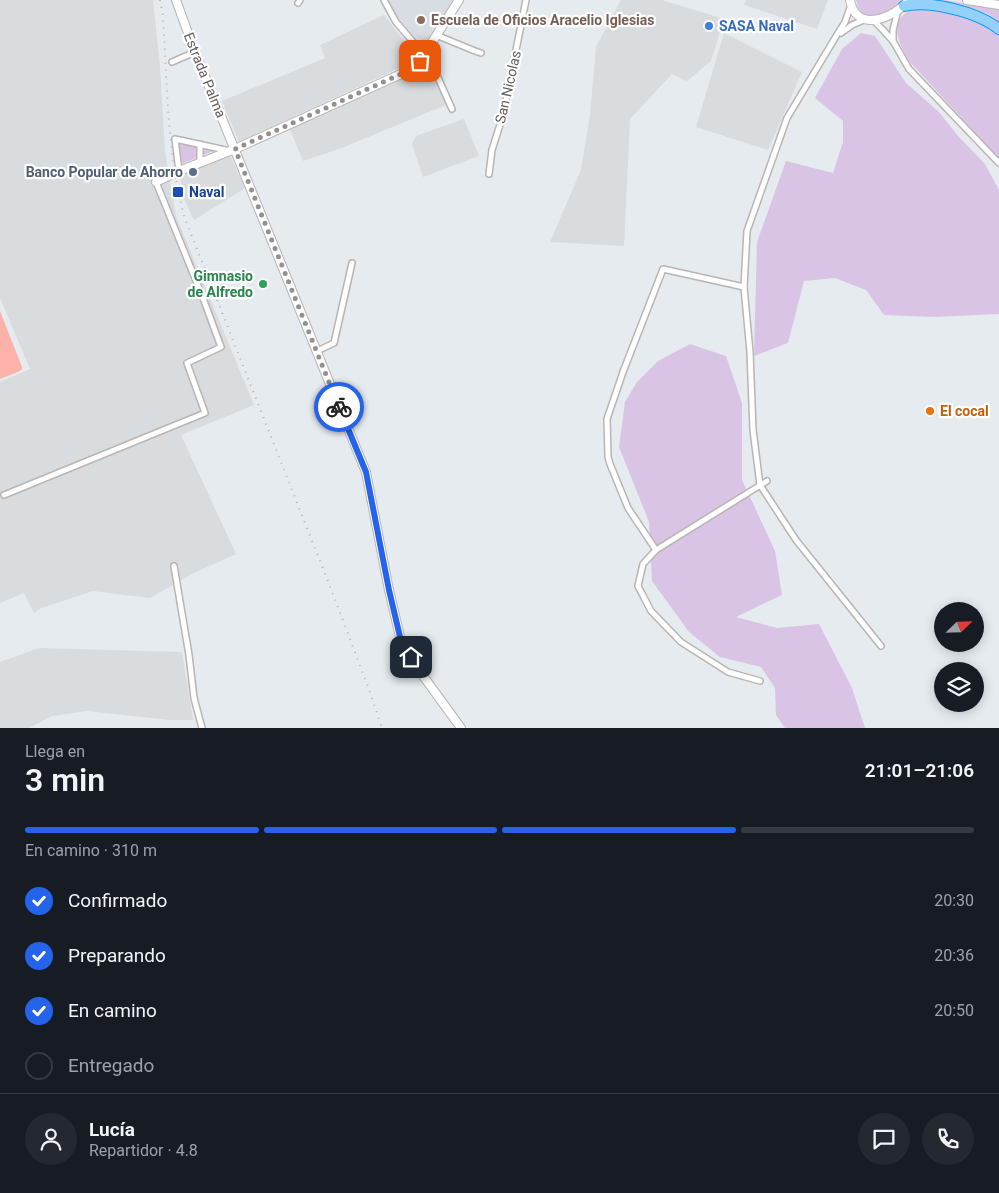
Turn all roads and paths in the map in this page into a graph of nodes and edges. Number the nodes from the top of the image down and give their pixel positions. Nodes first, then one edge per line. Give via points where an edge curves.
1 (176, 0) edge
2 (384, 0) edge
3 (459, 0) edge
4 (526, 0) edge
5 (967, 0) edge
6 (851, 2) edge
7 (903, 5) edge
8 (999, 5) edge
9 (869, 20) junction
10 (999, 29) edge
11 (436, 35) junction
12 (835, 38) junction
13 (893, 41) junction
14 (195, 52) junction
15 (425, 53) junction
16 (481, 53) dead end
17 (172, 62) dead end
18 (452, 109) dead end
19 (200, 144) junction
20 (233, 150) junction
21 (200, 163) junction
22 (999, 163) edge
23 (180, 171) junction
24 (489, 174) dead end
25 (156, 182) joint
26 (352, 263) dead end
27 (744, 287) junction
28 (317, 351) junction
29 (767, 481) dead end
30 (760, 485) junction
31 (4, 495) dead end
32 (656, 550) junction
33 (174, 566) dead end
34 (881, 646) dead end
35 (760, 681) dead end
36 (202, 728) edge
37 (461, 728) edge

1 - 14 main road, Estrada Palma
2 - 15 street via 396,22
3 - 11 main road
4 - 24 street, San Nicolas
5 - 8 main road
6 - 9 main road via 855,13
6 - 12 street via 845,22
7 - 9 main road via 885,18
7 - 10 highway via 917,3 974,14
7 - 13 street via 893,30
9 - 12 street via 844,30
9 - 13 street via 882,28
11 - 15 main road
11 - 16 street
12 - 27 street via 787,118 747,231
13 - 22 street via 909,69
14 - 17 street
14 - 20 main road, Estrada Palma
15 - 18 street
15 - 20 main road via 412,69
19 - 20 street
19 - 21 street
19 - 23 street via 176,139
20 - 21 main road
20 - 28 main road, Estrada Palma
21 - 23 main road
23 - 25 main road
25 - 31 street via 221,347 187,363 205,413
26 - 28 street via 334,342
27 - 30 street via 752,430
27 - 32 street via 663,269 606,419 610,464 628,508
28 - 37 main road, Estrada Palma via 366,472 401,641
29 - 30 street
30 - 32 street
30 - 34 street via 796,540
32 - 35 street via 643,564 638,586 651,611 681,642 728,672
33 - 36 street via 194,698

